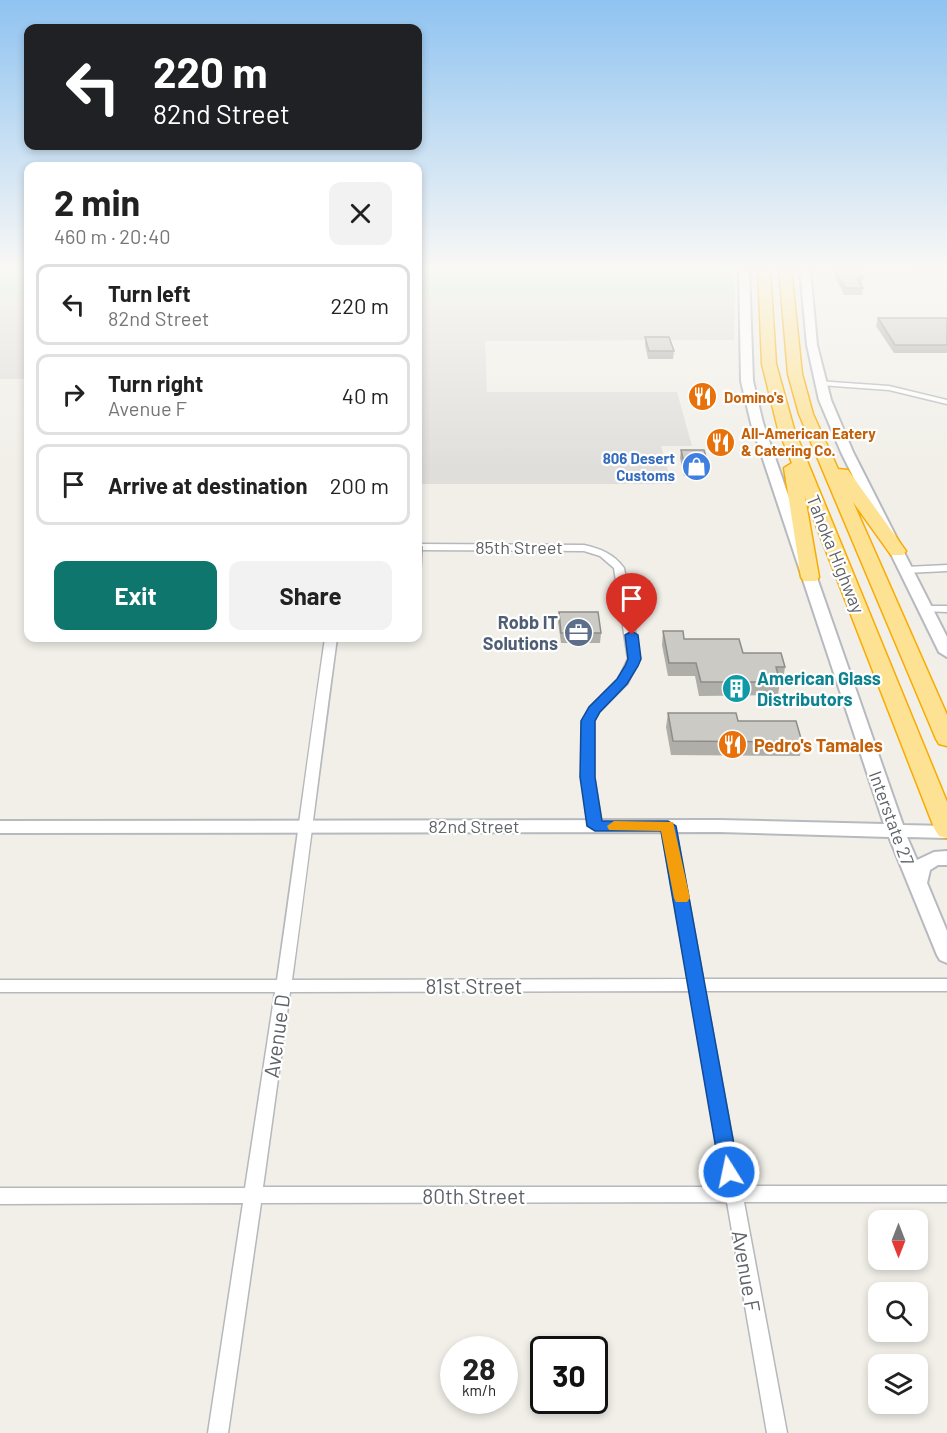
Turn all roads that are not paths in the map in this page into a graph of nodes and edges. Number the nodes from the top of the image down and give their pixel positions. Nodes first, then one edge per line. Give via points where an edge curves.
1 (745, 336) edge
2 (768, 336) edge
3 (791, 336) edge
4 (811, 336) edge
5 (820, 383) junction
6 (947, 402) edge
7 (812, 428) junction
8 (786, 429) junction
9 (422, 547) edge
10 (897, 551) junction
11 (947, 568) edge
12 (906, 570) junction
13 (810, 577) junction
14 (926, 609) junction
15 (947, 609) edge
16 (330, 642) edge
17 (947, 652) edge
18 (947, 739) edge
19 (307, 826) junction
20 (595, 826) junction
21 (668, 826) junction
22 (0, 827) edge
23 (947, 831) edge
24 (896, 832) junction
25 (947, 858) edge
26 (917, 884) junction
27 (947, 955) edge
28 (284, 985) junction
29 (696, 985) junction
30 (947, 985) edge
31 (0, 986) edge
32 (947, 1194) edge
33 (734, 1195) junction
34 (0, 1196) edge
35 (254, 1196) junction
36 (218, 1433) edge
37 (777, 1433) edge

1 - 13 main road, Tahoka Highway via 750,396 757,423
2 - 8 highway, Tahoka Highway via 769,364
3 - 7 highway, Tahoka Highway via 795,374
4 - 5 main road
5 - 6 street via 889,388
5 - 10 main road via 847,452
7 - 10 highway
7 - 18 highway, Tahoka Highway
8 - 13 highway
8 - 23 highway, Tahoka Highway
9 - 20 street, 85th Street via 576,547 595,550 616,564 634,659 622,681 588,721 588,777
10 - 12 main road
11 - 12 street
12 - 14 main road
13 - 24 main road, Interstate 27
14 - 15 street
14 - 17 main road
16 - 19 street, Avenue D
19 - 20 main road, 82nd Street
19 - 22 main road, 82nd Street
19 - 28 street, Avenue D
20 - 21 main road, 82nd Street
21 - 24 main road, 82nd Street
21 - 29 street, Avenue F
23 - 24 main road, 82nd Street
24 - 26 main road, Interstate 27
25 - 26 main road via 921,866
26 - 27 main road, Interstate 27
28 - 29 street, 81st Street
28 - 31 street, 81st Street
28 - 35 street, Avenue D
29 - 30 street, 81st Street
29 - 33 street, Avenue F
32 - 33 street, 80th Street
33 - 35 street, 80th Street
33 - 37 street, Avenue F
34 - 35 street, 80th Street
35 - 36 street, Avenue D

